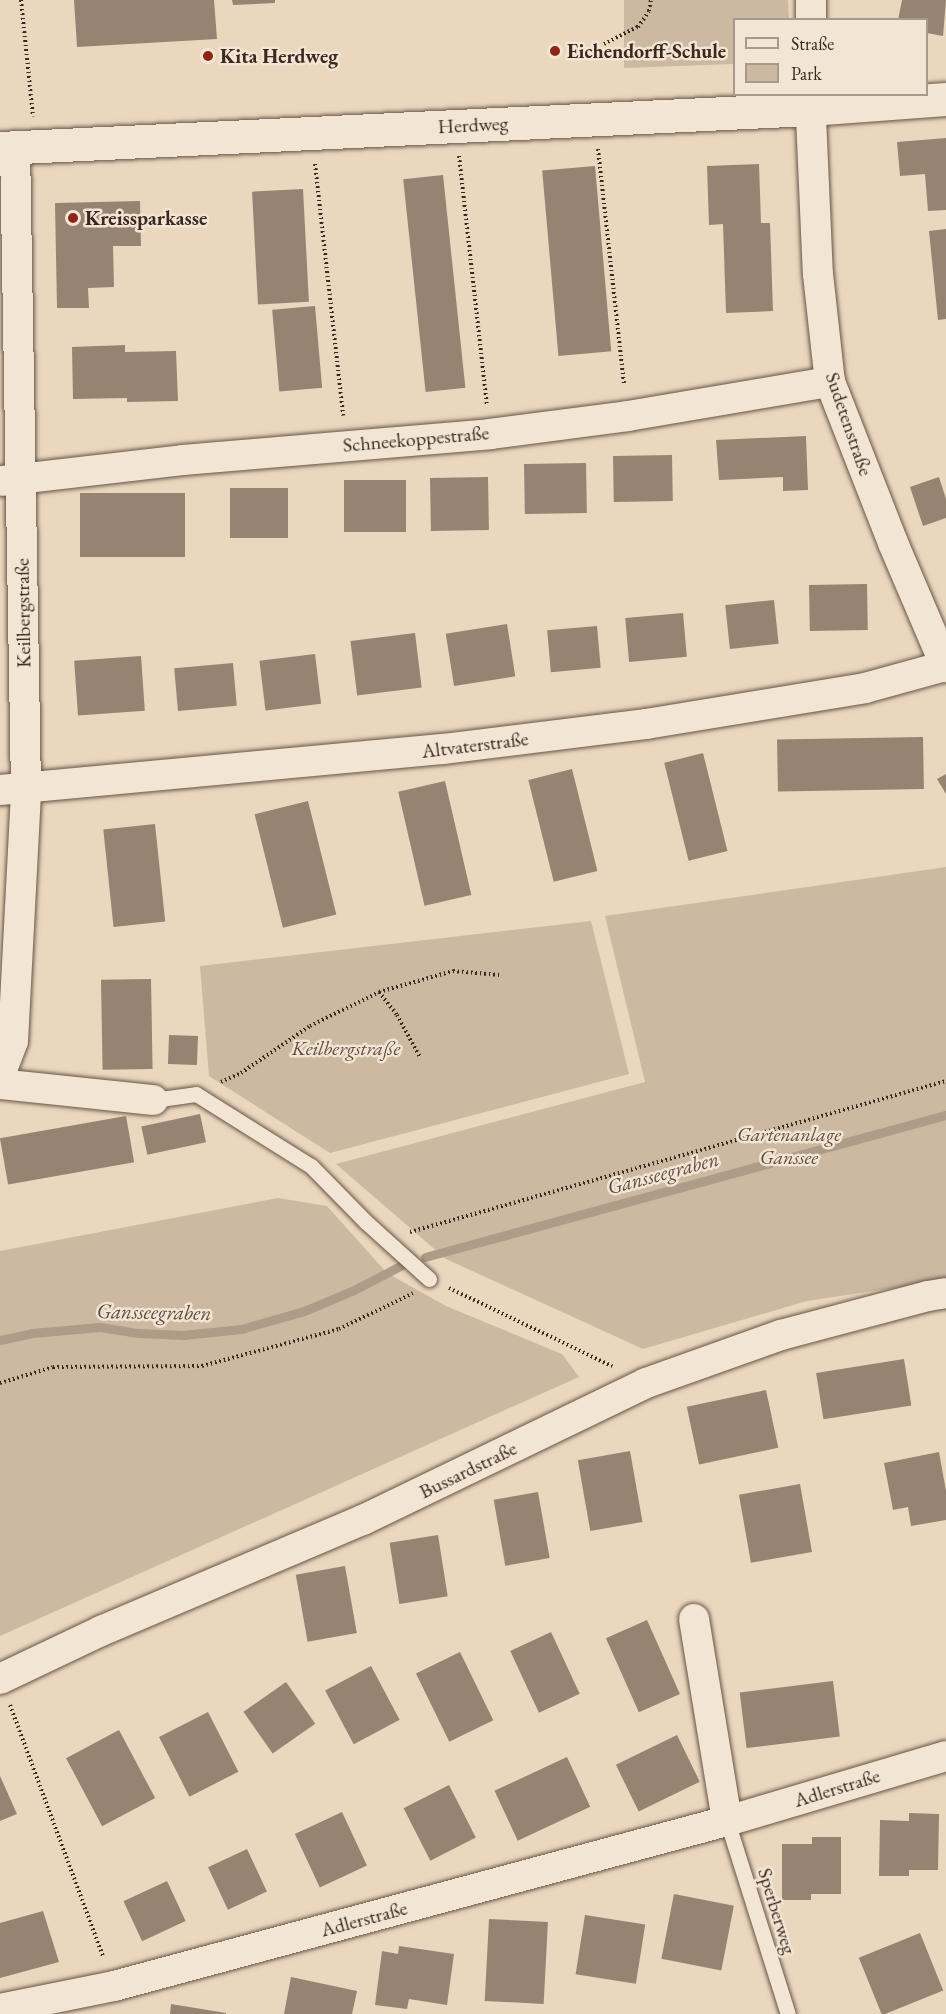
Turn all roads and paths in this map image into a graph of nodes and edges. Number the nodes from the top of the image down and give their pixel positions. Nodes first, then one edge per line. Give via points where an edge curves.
1 (21, 0) edge
2 (651, 0) edge
3 (811, 0) edge
4 (811, 18) edge
5 (604, 44) dead end
6 (946, 99) edge
7 (810, 102) edge
8 (595, 118) junction
9 (455, 126) junction
10 (311, 133) junction
11 (16, 147) edge
12 (830, 381) junction
13 (628, 416) junction
14 (490, 434) junction
15 (346, 445) junction
16 (10, 481) edge
17 (946, 666) edge
18 (13, 790) edge
19 (500, 975) dead end
20 (380, 992) junction
21 (420, 1057) dead end
22 (0, 1075) edge
23 (946, 1081) edge
24 (0, 1084) edge
25 (195, 1094) junction
26 (153, 1100) joint
27 (387, 1238) junction
28 (429, 1279) junction
29 (946, 1293) edge
30 (0, 1383) edge
31 (646, 1383) junction
32 (694, 1619) dead end
33 (0, 1679) edge
34 (946, 1755) edge
35 (727, 1821) junction
36 (114, 1986) junction
37 (0, 2009) edge
38 (788, 2014) edge

1 - 11 path
2 - 5 path via 638,27
3 - 4 street
6 - 7 street, Herdweg
7 - 8 street, Herdweg
7 - 12 street, Sudetenstraße via 818,274
8 - 9 street, Herdweg
8 - 13 path
9 - 10 street, Herdweg
9 - 14 path
10 - 11 street, Herdweg
10 - 15 path
11 - 16 street, Keilbergstraße
12 - 13 street, Schneekoppestraße
12 - 17 street, Sudetenstraße
13 - 14 street, Schneekoppestraße
14 - 15 street, Schneekoppestraße
15 - 16 street, Schneekoppestraße
16 - 18 street, Keilbergstraße
17 - 18 street, Altvaterstraße via 865,688 646,724 443,749
18 - 22 street, Keilbergstraße via 13,1041
19 - 20 path via 453,971
20 - 21 path via 398,1015
20 - 25 path via 310,1026 241,1073
23 - 27 path
24 - 26 street
25 - 26 lane
25 - 27 lane via 311,1166
27 - 28 lane
28 - 30 path via 418,1290 339,1329 202,1366 53,1367
28 - 31 path
29 - 31 street, Bussardstraße via 781,1335
31 - 33 street, Bussardstraße via 363,1520 101,1631
32 - 35 street
33 - 36 path
34 - 35 street, Adlerstraße
35 - 36 street, Adlerstraße
35 - 38 lane, Sperberweg
36 - 37 street, Adlerstraße

